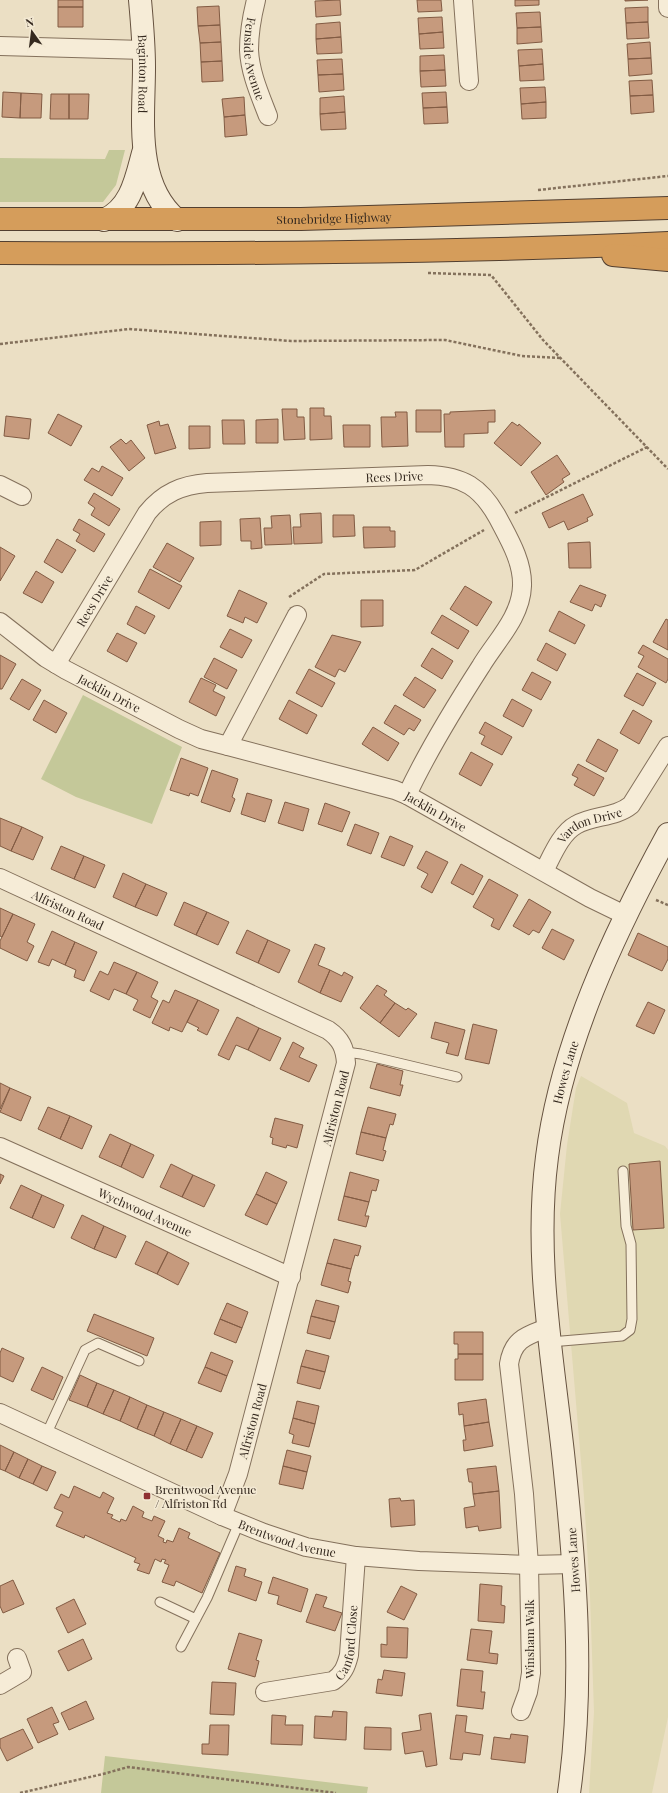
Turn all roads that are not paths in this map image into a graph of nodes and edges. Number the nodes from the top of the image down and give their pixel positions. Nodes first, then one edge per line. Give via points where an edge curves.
1 (140, 0) edge
2 (256, 0) edge
3 (464, 0) edge
4 (668, 0) edge
5 (668, 8) edge
6 (0, 46) edge
7 (144, 50) junction
8 (469, 81) dead end
9 (268, 116) dead end
10 (144, 148) junction
11 (668, 193) edge
12 (668, 208) edge
13 (594, 209) junction
14 (0, 219) edge
15 (104, 220) junction
16 (177, 220) junction
17 (668, 243) edge
18 (557, 248) junction
19 (0, 253) edge
20 (668, 260) edge
21 (0, 485) edge
22 (22, 496) dead end
23 (297, 615) road end
24 (0, 622) edge
25 (56, 664) junction
26 (228, 746) junction
27 (668, 746) edge
28 (407, 795) junction
29 (668, 834) edge
30 (544, 870) junction
31 (0, 878) edge
32 (627, 916) junction
33 (345, 1052) junction
34 (457, 1077) dead end
35 (0, 1147) edge
36 (623, 1171) dead end
37 (291, 1277) junction
38 (548, 1335) junction
39 (138, 1361) dead end
40 (0, 1413) edge
41 (46, 1435) junction
42 (222, 1516) junction
43 (239, 1523) junction
44 (356, 1556) junction
45 (574, 1564) junction
46 (529, 1565) junction
47 (160, 1602) dead end
48 (196, 1618) junction
49 (181, 1647) dead end
50 (17, 1658) dead end
51 (0, 1685) edge
52 (265, 1692) dead end
53 (521, 1711) dead end
54 (569, 1793) edge

1 - 7 main road, Baginton Road
2 - 9 street, Fenside Avenue via 249,51 256,83
3 - 8 street
4 - 5 street
6 - 7 street
7 - 10 main road, Baginton Road
10 - 15 main road, Baginton Road via 130,194 116,213
10 - 16 main road, Baginton Road via 157,196
11 - 13 highway
12 - 13 highway, Stonebridge Highway
13 - 16 highway, Stonebridge Highway via 301,219
14 - 15 highway, Stonebridge Highway
15 - 16 highway, Stonebridge Highway
17 - 18 highway
18 - 19 highway via 154,254
18 - 20 highway via 644,260
21 - 22 street
23 - 26 street
24 - 25 street, Jacklin Drive
25 - 26 street, Jacklin Drive via 179,730
25 - 28 street, Rees Drive via 147,513 163,496 183,487 207,483 443,476 458,479 483,494 500,521 519,563 522,586 514,616 420,766
26 - 28 street, Jacklin Drive
27 - 30 street, Vardon Drive via 631,805 615,814 574,825
28 - 30 street, Jacklin Drive via 473,834
29 - 32 main road, Howes Lane
30 - 32 street, Jacklin Drive via 590,898
31 - 33 street, Alfriston Road via 328,1030 337,1036
32 - 38 main road, Howes Lane via 581,1022 554,1112 546,1159 543,1205 542,1254
33 - 34 lane
33 - 37 street, Alfriston Road via 346,1063
35 - 37 street, Wychwood Avenue
36 - 38 lane via 626,1226 631,1244 630,1330 622,1336
37 - 42 street, Alfriston Road via 238,1474
38 - 45 main road, Howes Lane
38 - 46 street via 527,1336 516,1344 510,1353 509,1364 524,1494
39 - 41 lane via 98,1343 85,1350
40 - 41 street, Brentwood Avenue
41 - 42 street, Brentwood Avenue
42 - 43 street, Brentwood Avenue
43 - 44 street, Brentwood Avenue via 306,1547
43 - 48 lane
44 - 46 street, Brentwood Avenue
44 - 52 street, Canford Close via 349,1655 345,1669 333,1681
45 - 46 street, Brentwood Avenue
45 - 54 main road, Howes Lane via 578,1667
46 - 53 street, Winsham Walk via 531,1673
47 - 48 lane
48 - 49 lane
50 - 51 street via 22,1672

